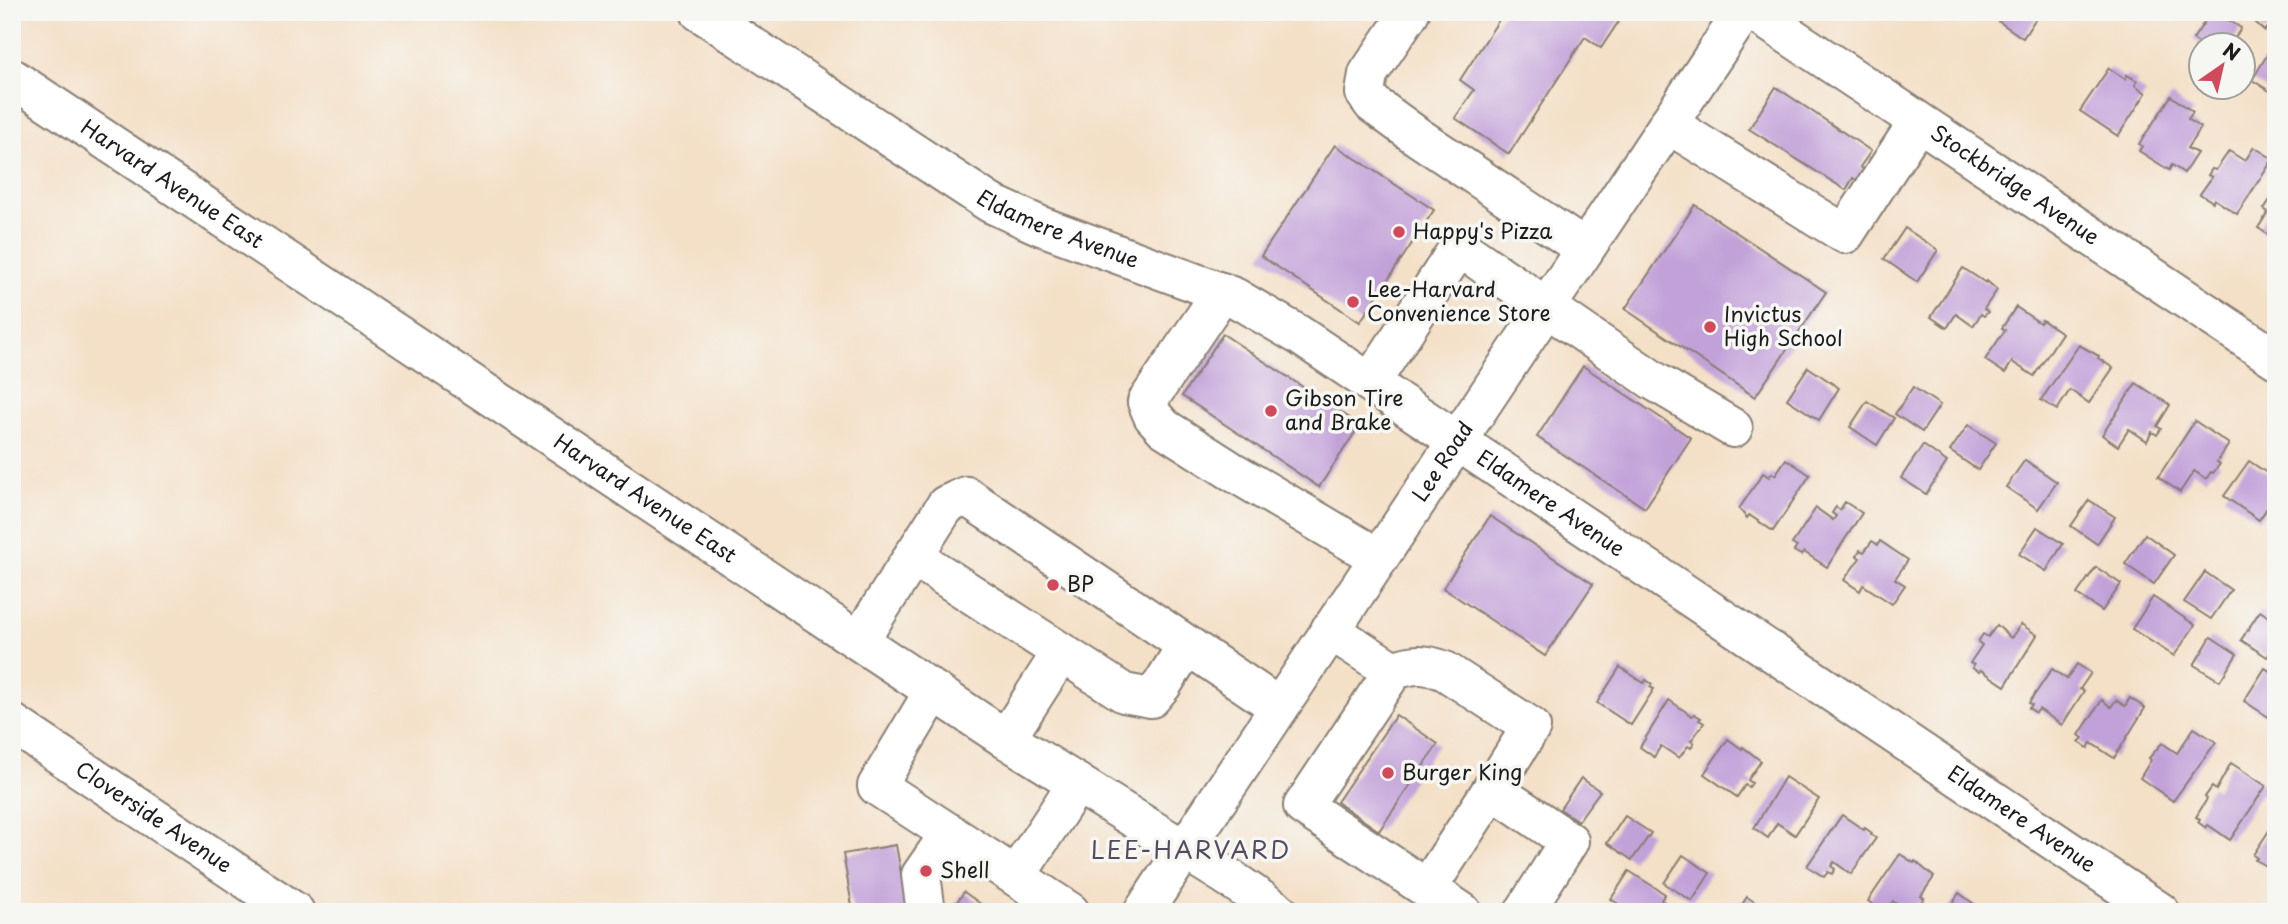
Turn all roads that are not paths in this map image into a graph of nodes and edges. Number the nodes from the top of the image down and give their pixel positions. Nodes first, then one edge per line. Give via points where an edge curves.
1 (700, 12) edge
2 (1410, 12) edge
3 (1743, 12) edge
4 (1754, 12) edge
5 (12, 78) edge
6 (1918, 122) junction
7 (1668, 124) junction
8 (1585, 249) junction
9 (1222, 292) junction
10 (1547, 306) junction
11 (2276, 359) edge
12 (1371, 382) junction
13 (1733, 428) dead end
14 (1458, 439) junction
15 (914, 556) junction
16 (1379, 558) junction
17 (1330, 630) junction
18 (859, 641) junction
19 (1187, 645) junction
20 (1061, 653) junction
21 (1393, 671) junction
22 (934, 691) junction
23 (1279, 707) junction
24 (12, 723) edge
25 (1006, 739) junction
26 (1077, 783) junction
27 (1492, 789) junction
28 (950, 833) junction
29 (1182, 849) junction
30 (1016, 876) junction
31 (1427, 889) junction
32 (295, 912) edge
33 (926, 912) edge
34 (1070, 912) edge
35 (1143, 912) edge
36 (1279, 912) edge
37 (1462, 912) edge
38 (1524, 912) edge
39 (2160, 912) edge

1 - 9 street, Eldamere Avenue via 990,203
2 - 8 street via 1368,75 1364,93 1418,137
3 - 7 street, Lee Road
4 - 6 street, Stockbridge Avenue
5 - 18 street, Harvard Avenue East
6 - 7 street via 1845,234
6 - 11 street, Stockbridge Avenue
7 - 8 street, Lee Road
8 - 10 street, Lee Road
9 - 12 street, Eldamere Avenue
9 - 16 street via 1147,402 1153,416 1164,428 1230,470
10 - 12 street via 1459,247
10 - 13 street via 1654,381
10 - 14 street, Lee Road
12 - 14 street, Eldamere Avenue
14 - 16 street, Lee Road
14 - 39 street, Eldamere Avenue
15 - 18 street
15 - 19 street via 946,505 966,496
15 - 20 street
16 - 17 street, Lee Road
17 - 21 street
17 - 23 street, Lee Road
18 - 22 street, Harvard Avenue East
19 - 20 street via 1151,698 1124,694
19 - 23 street
20 - 25 street
21 - 27 street via 1412,664 1446,671 1531,727
21 - 31 street via 1303,806
22 - 25 street, Harvard Avenue East
22 - 28 street via 877,786
23 - 29 street, Lee Road
24 - 32 street, Cloverside Avenue
25 - 26 street, Harvard Avenue East
26 - 29 street, Harvard Avenue East
26 - 30 street
27 - 31 street
27 - 38 street via 1569,841
28 - 30 street
28 - 33 street via 921,875
29 - 35 street, Lee Road
29 - 36 street, Harvard Avenue East
30 - 34 street
31 - 37 street

